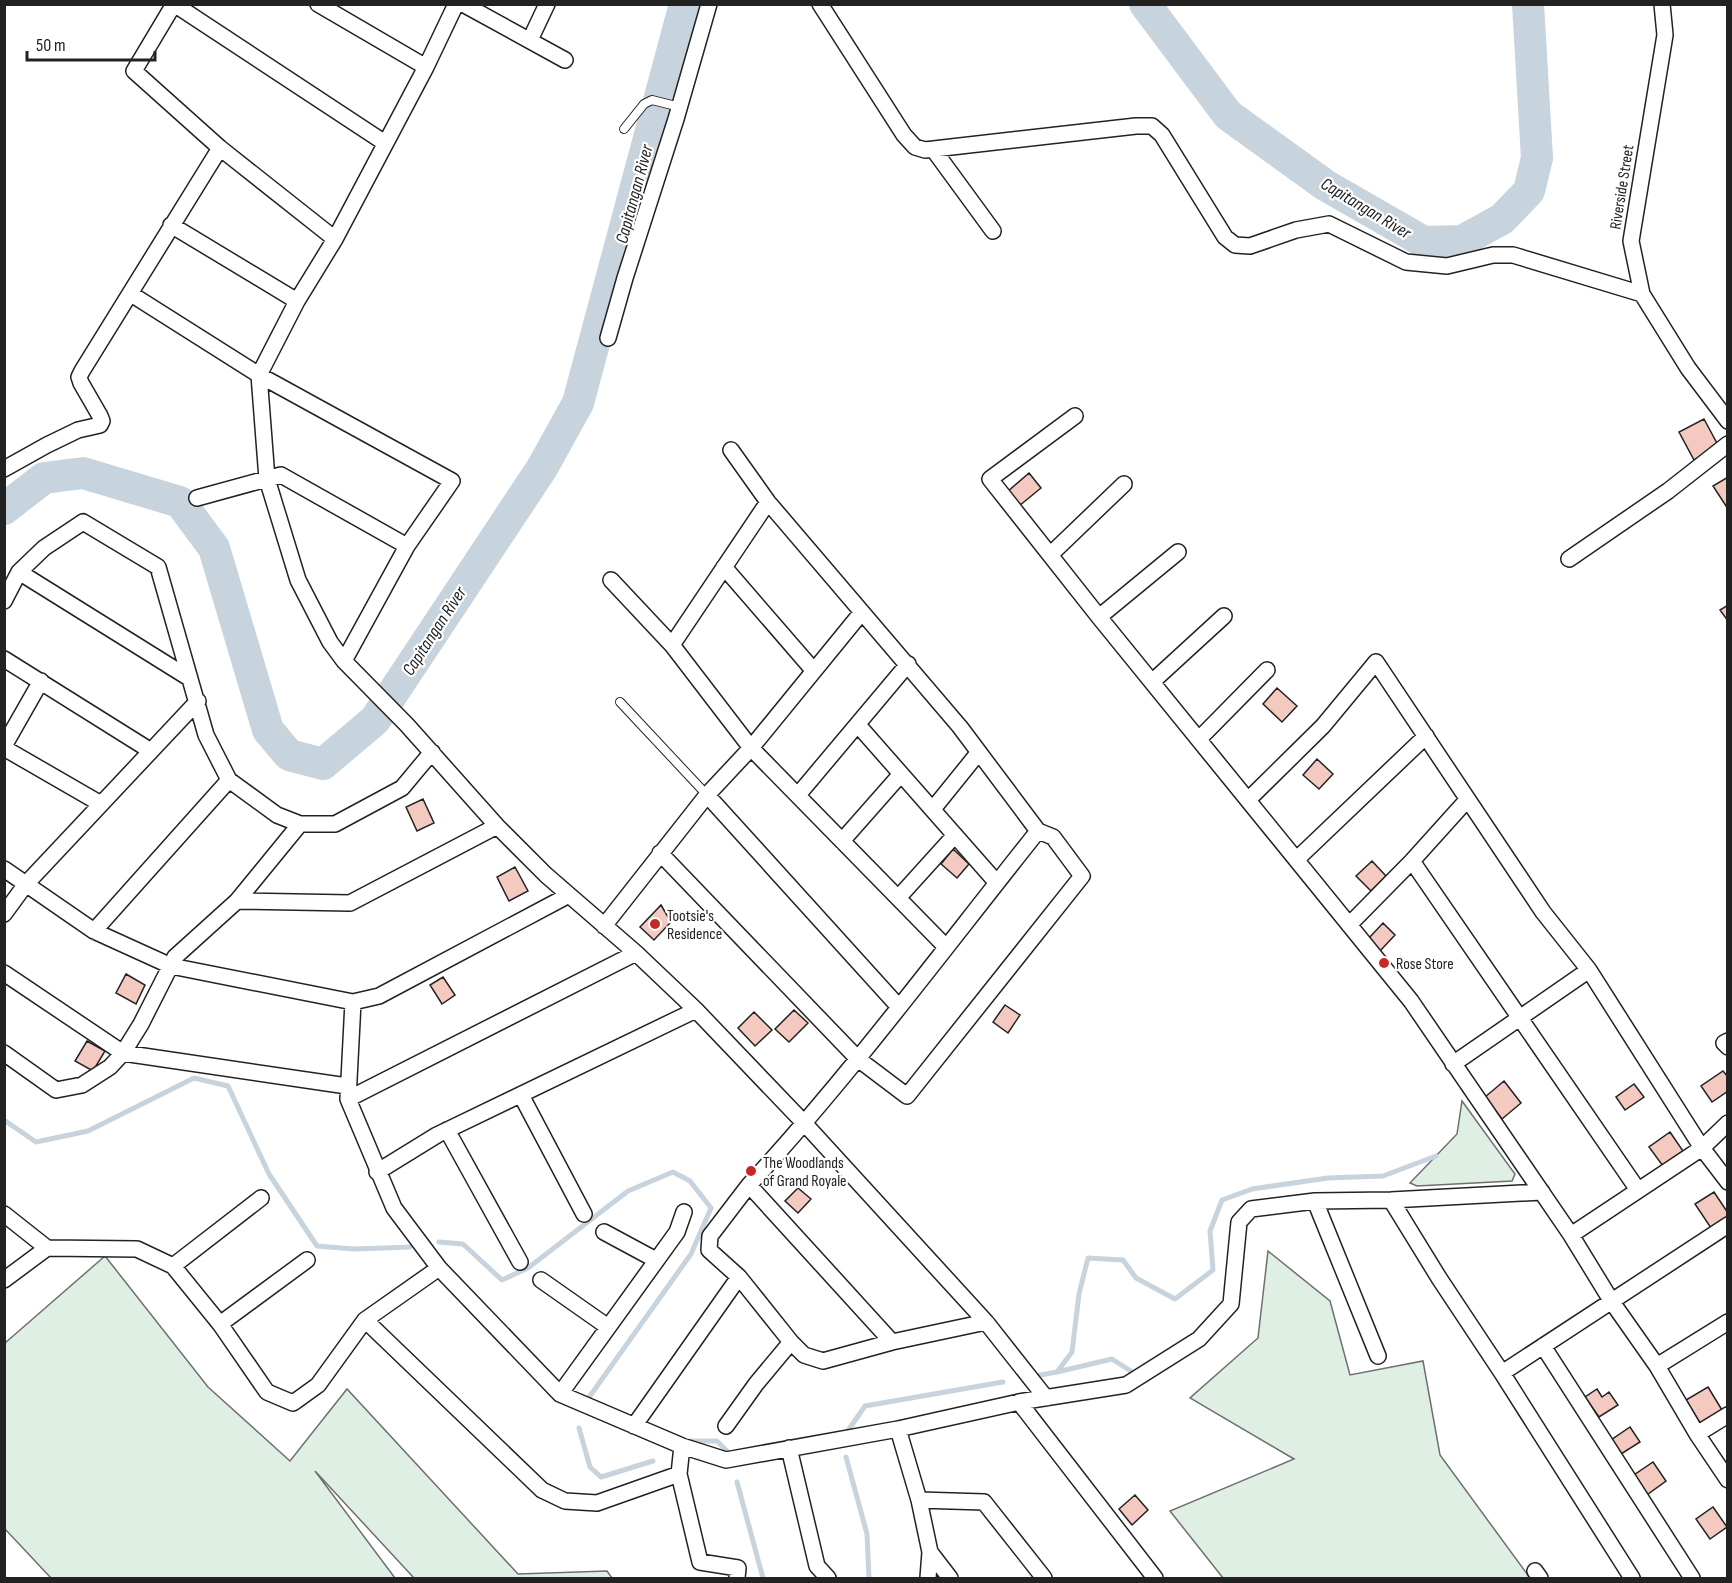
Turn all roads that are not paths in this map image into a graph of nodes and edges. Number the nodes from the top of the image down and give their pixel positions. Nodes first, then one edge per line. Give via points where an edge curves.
1 (174, 4) edge
2 (318, 4) edge
3 (456, 4) edge
4 (464, 4) edge
5 (547, 4) edge
6 (709, 4) edge
7 (820, 4) edge
8 (1662, 4) edge
9 (530, 40) junction
10 (566, 60) dead end
11 (426, 67) junction
12 (675, 106) junction
13 (624, 129) dead end
14 (385, 142) junction
15 (220, 148) junction
16 (933, 149) junction
17 (171, 225) junction
18 (993, 231) dead end
19 (335, 239) junction
20 (131, 294) junction
21 (1642, 294) junction
22 (297, 301) junction
23 (608, 338) dead end
24 (259, 375) junction
25 (1075, 416) dead end
26 (1728, 421) edge
27 (1728, 444) edge
28 (731, 450) dead end
29 (4, 469) edge
30 (267, 479) junction
31 (1124, 484) dead end
32 (197, 498) dead end
33 (768, 502) junction
34 (407, 546) junction
35 (1178, 552) dead end
36 (1050, 555) junction
37 (1569, 559) dead end
38 (724, 567) junction
39 (19, 572) junction
40 (611, 580) dead end
41 (4, 601) edge
42 (862, 612) junction
43 (1224, 616) dead end
44 (1099, 617) junction
45 (672, 645) junction
46 (4, 659) edge
47 (344, 661) junction
48 (908, 664) junction
49 (1267, 670) dead end
50 (814, 671) junction
51 (189, 678) junction
52 (41, 681) junction
53 (1152, 682) junction
54 (198, 701) junction
55 (620, 702) dead end
56 (858, 725) junction
57 (1426, 736) junction
58 (1199, 740) junction
59 (4, 747) edge
60 (751, 748) junction
61 (151, 751) junction
62 (979, 752) junction
63 (432, 753) junction
64 (901, 774) junction
65 (230, 780) junction
66 (707, 795) junction
67 (798, 795) junction
68 (1249, 800) junction
69 (1467, 800) junction
70 (101, 804) junction
71 (933, 809) junction
72 (300, 824) junction
73 (497, 826) junction
74 (1038, 831) junction
75 (956, 835) junction
76 (842, 841) junction
77 (660, 853) junction
78 (1297, 859) junction
79 (1412, 861) junction
80 (4, 869) edge
81 (997, 883) junction
82 (26, 884) junction
83 (569, 895) junction
84 (898, 898) junction
85 (237, 901) junction
86 (4, 914) edge
87 (1349, 925) junction
88 (603, 926) junction
89 (94, 931) junction
90 (946, 947) junction
91 (636, 953) junction
92 (171, 966) junction
93 (1589, 970) junction
94 (4, 973) edge
95 (353, 1002) junction
96 (899, 1007) junction
97 (696, 1010) junction
98 (1521, 1019) junction
99 (1728, 1041) edge
100 (1728, 1047) edge
101 (4, 1053) edge
102 (123, 1053) junction
103 (858, 1059) junction
104 (1454, 1064) junction
105 (348, 1092) junction
106 (521, 1095) junction
107 (1728, 1123) edge
108 (805, 1124) junction
109 (447, 1131) junction
110 (1702, 1148) junction
111 (377, 1172) junction
112 (1728, 1182) edge
113 (749, 1185) junction
114 (1638, 1190) junction
115 (1542, 1192) junction
116 (261, 1198) dead end
117 (1391, 1200) junction
118 (1315, 1201) junction
119 (684, 1212) dead end
120 (4, 1214) edge
121 (585, 1214) dead end
122 (1728, 1225) edge
123 (604, 1232) dead end
124 (1571, 1235) junction
125 (47, 1248) junction
126 (307, 1260) dead end
127 (656, 1260) junction
128 (520, 1262) dead end
129 (173, 1266) junction
130 (439, 1268) junction
131 (739, 1277) junction
132 (4, 1280) edge
133 (541, 1280) dead end
134 (1612, 1302) junction
135 (365, 1320) junction
136 (986, 1322) junction
137 (1728, 1322) edge
138 (220, 1324) junction
139 (608, 1327) junction
140 (791, 1342) junction
141 (892, 1342) junction
142 (1543, 1346) junction
143 (1378, 1356) dead end
144 (1657, 1366) junction
145 (1502, 1373) junction
146 (560, 1394) junction
147 (1046, 1398) junction
148 (1018, 1402) junction
149 (1728, 1415) edge
150 (634, 1426) junction
151 (726, 1426) dead end
152 (897, 1429) junction
153 (1697, 1434) junction
154 (682, 1446) junction
155 (789, 1448) junction
156 (679, 1474) junction
157 (1728, 1480) edge
158 (919, 1500) junction
159 (930, 1552) junction
160 (737, 1578) edge
161 (828, 1578) edge
162 (928, 1578) edge
163 (950, 1578) edge
164 (1044, 1578) edge
165 (1155, 1578) edge
166 (1632, 1578) edge
167 (1692, 1578) edge

1 - 14 street
1 - 15 street via 134,71
2 - 11 street
3 - 11 street
4 - 9 street
5 - 9 street
6 - 12 street
7 - 16 street via 904,135 915,147
8 - 21 street, Riverside Street via 1665,35 1631,241
9 - 10 street
11 - 14 street
12 - 13 lane via 652,100
12 - 23 street
14 - 19 street
15 - 17 street
15 - 19 street
16 - 18 street
16 - 21 street via 1152,126 1162,135 1225,237 1235,246 1250,246 1296,230 1329,224 1406,262 1447,266 1493,255 1513,255
17 - 20 street
17 - 22 street
19 - 22 street
20 - 24 street
20 - 29 street via 79,377 100,416 100,425 78,430
21 - 26 street, Riverside Street via 1688,368
22 - 24 street
24 - 30 street
24 - 34 street via 452,481
25 - 36 street via 990,479
27 - 37 street
28 - 33 street
30 - 32 street
30 - 34 street via 281,476
30 - 47 street via 298,580
31 - 36 street
33 - 38 street
33 - 42 street
34 - 47 street
35 - 44 street
36 - 44 street
38 - 45 street
38 - 50 street
39 - 41 street
39 - 51 street
39 - 51 street via 83,522 158,567
40 - 45 street
42 - 48 street
42 - 50 street
43 - 53 street
44 - 53 street
45 - 60 street
46 - 52 street
47 - 63 street
48 - 56 street
48 - 62 street
49 - 58 street
50 - 60 street
51 - 54 street
52 - 59 street
52 - 61 street
53 - 58 street
54 - 61 street
54 - 65 street via 206,735
55 - 66 lane
56 - 64 street
56 - 67 street
57 - 68 street via 1376,662 1323,726
57 - 69 street
57 - 78 street
58 - 68 street
59 - 70 street
60 - 66 street
60 - 67 street
61 - 70 street
62 - 71 street
62 - 74 street
63 - 72 street via 402,788 336,824
63 - 73 street
64 - 71 street
64 - 76 street
65 - 72 street via 277,815
65 - 89 street
66 - 77 street
66 - 96 street
67 - 76 street
68 - 78 street
69 - 79 street
69 - 93 street via 1543,912
70 - 82 street
71 - 75 street
72 - 85 street
73 - 83 street
73 - 85 street via 350,903
74 - 81 street
74 - 103 street via 1053,837 1082,876 906,1096
75 - 81 street
75 - 84 street
76 - 84 street
77 - 88 street
77 - 103 street
78 - 87 street
79 - 87 street
79 - 98 street
80 - 82 street
81 - 90 street
82 - 86 street
82 - 89 street
83 - 88 street
83 - 95 street via 379,996
84 - 90 street
85 - 92 street via 175,957
87 - 104 street via 1411,1001
88 - 91 street
89 - 92 street
90 - 96 street
91 - 97 street
91 - 105 street
92 - 95 street
92 - 102 street
93 - 98 street
93 - 110 street
94 - 102 street
95 - 105 street
96 - 103 street
97 - 106 street
97 - 108 street
98 - 104 street
98 - 114 street
99 - 100 street via 1724,1042
101 - 102 street via 56,1090 82,1085 110,1067
102 - 105 street
103 - 108 street
104 - 115 street
105 - 111 street
106 - 109 street
106 - 121 street
107 - 110 street
108 - 113 street
108 - 136 street
109 - 111 street
109 - 128 street
110 - 112 street
110 - 114 street
111 - 130 street via 394,1208
113 - 131 street via 710,1236 709,1250
113 - 141 street
114 - 124 street
115 - 117 street
115 - 124 street
116 - 129 street
117 - 118 street
117 - 145 street
118 - 143 street
118 - 147 street via 1251,1209 1239,1222 1231,1304 1199,1339 1126,1385
119 - 127 street via 677,1232
120 - 125 street
122 - 134 street
123 - 127 street
124 - 134 street
125 - 129 street via 137,1249
125 - 132 street
126 - 138 street
127 - 139 street
129 - 138 street
130 - 135 street
130 - 146 street
131 - 140 street
131 - 150 street
133 - 139 street
134 - 142 street
134 - 144 street
135 - 138 street via 318,1385 293,1403 267,1392
135 - 156 street via 542,1490 565,1501 597,1503
136 - 141 street
136 - 147 street
137 - 144 street
139 - 146 street
140 - 141 street via 804,1355 823,1361
140 - 151 street
142 - 145 street
142 - 167 street
144 - 153 street
145 - 166 street
146 - 150 street
147 - 148 street
148 - 152 street
148 - 165 street
149 - 153 street
150 - 154 street
152 - 155 street
152 - 158 street
153 - 157 street
154 - 155 street via 726,1460
154 - 156 street
155 - 161 street via 817,1566
156 - 160 street via 700,1562 738,1568
158 - 159 street
158 - 164 street via 984,1502
159 - 162 street
159 - 163 street

